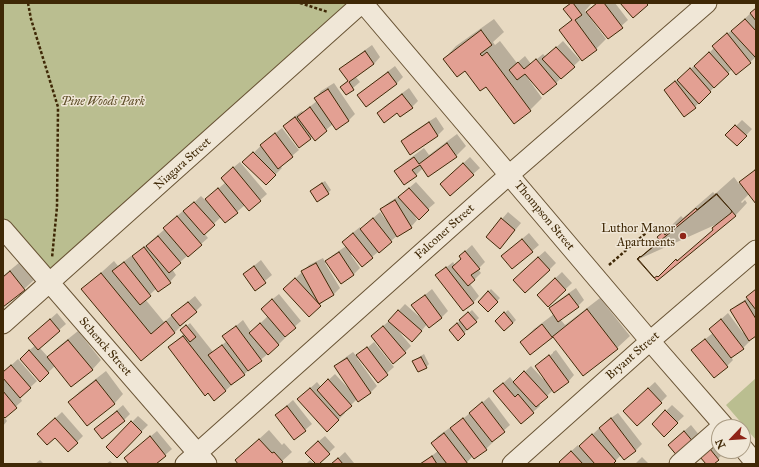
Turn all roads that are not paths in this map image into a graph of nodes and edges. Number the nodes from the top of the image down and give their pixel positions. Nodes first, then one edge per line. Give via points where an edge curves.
1 (363, 3) edge
2 (707, 3) edge
3 (509, 175) junction
4 (3, 229) edge
5 (756, 250) edge
6 (49, 283) junction
7 (3, 324) edge
8 (650, 341) junction
9 (715, 419) edge
10 (711, 436) edge
11 (196, 460) edge
12 (512, 464) edge
13 (679, 464) edge

1 - 3 street, Thompson Street
1 - 6 street, Niagara Street
2 - 3 street, Falconer Street
3 - 8 street, Thompson Street
3 - 11 street, Falconer Street
4 - 6 street, Schenck Street
5 - 8 street, Bryant Street
6 - 7 street, Niagara Street
6 - 11 street, Schenck Street
8 - 9 street, Thompson Street
8 - 12 street, Bryant Street
10 - 13 street

